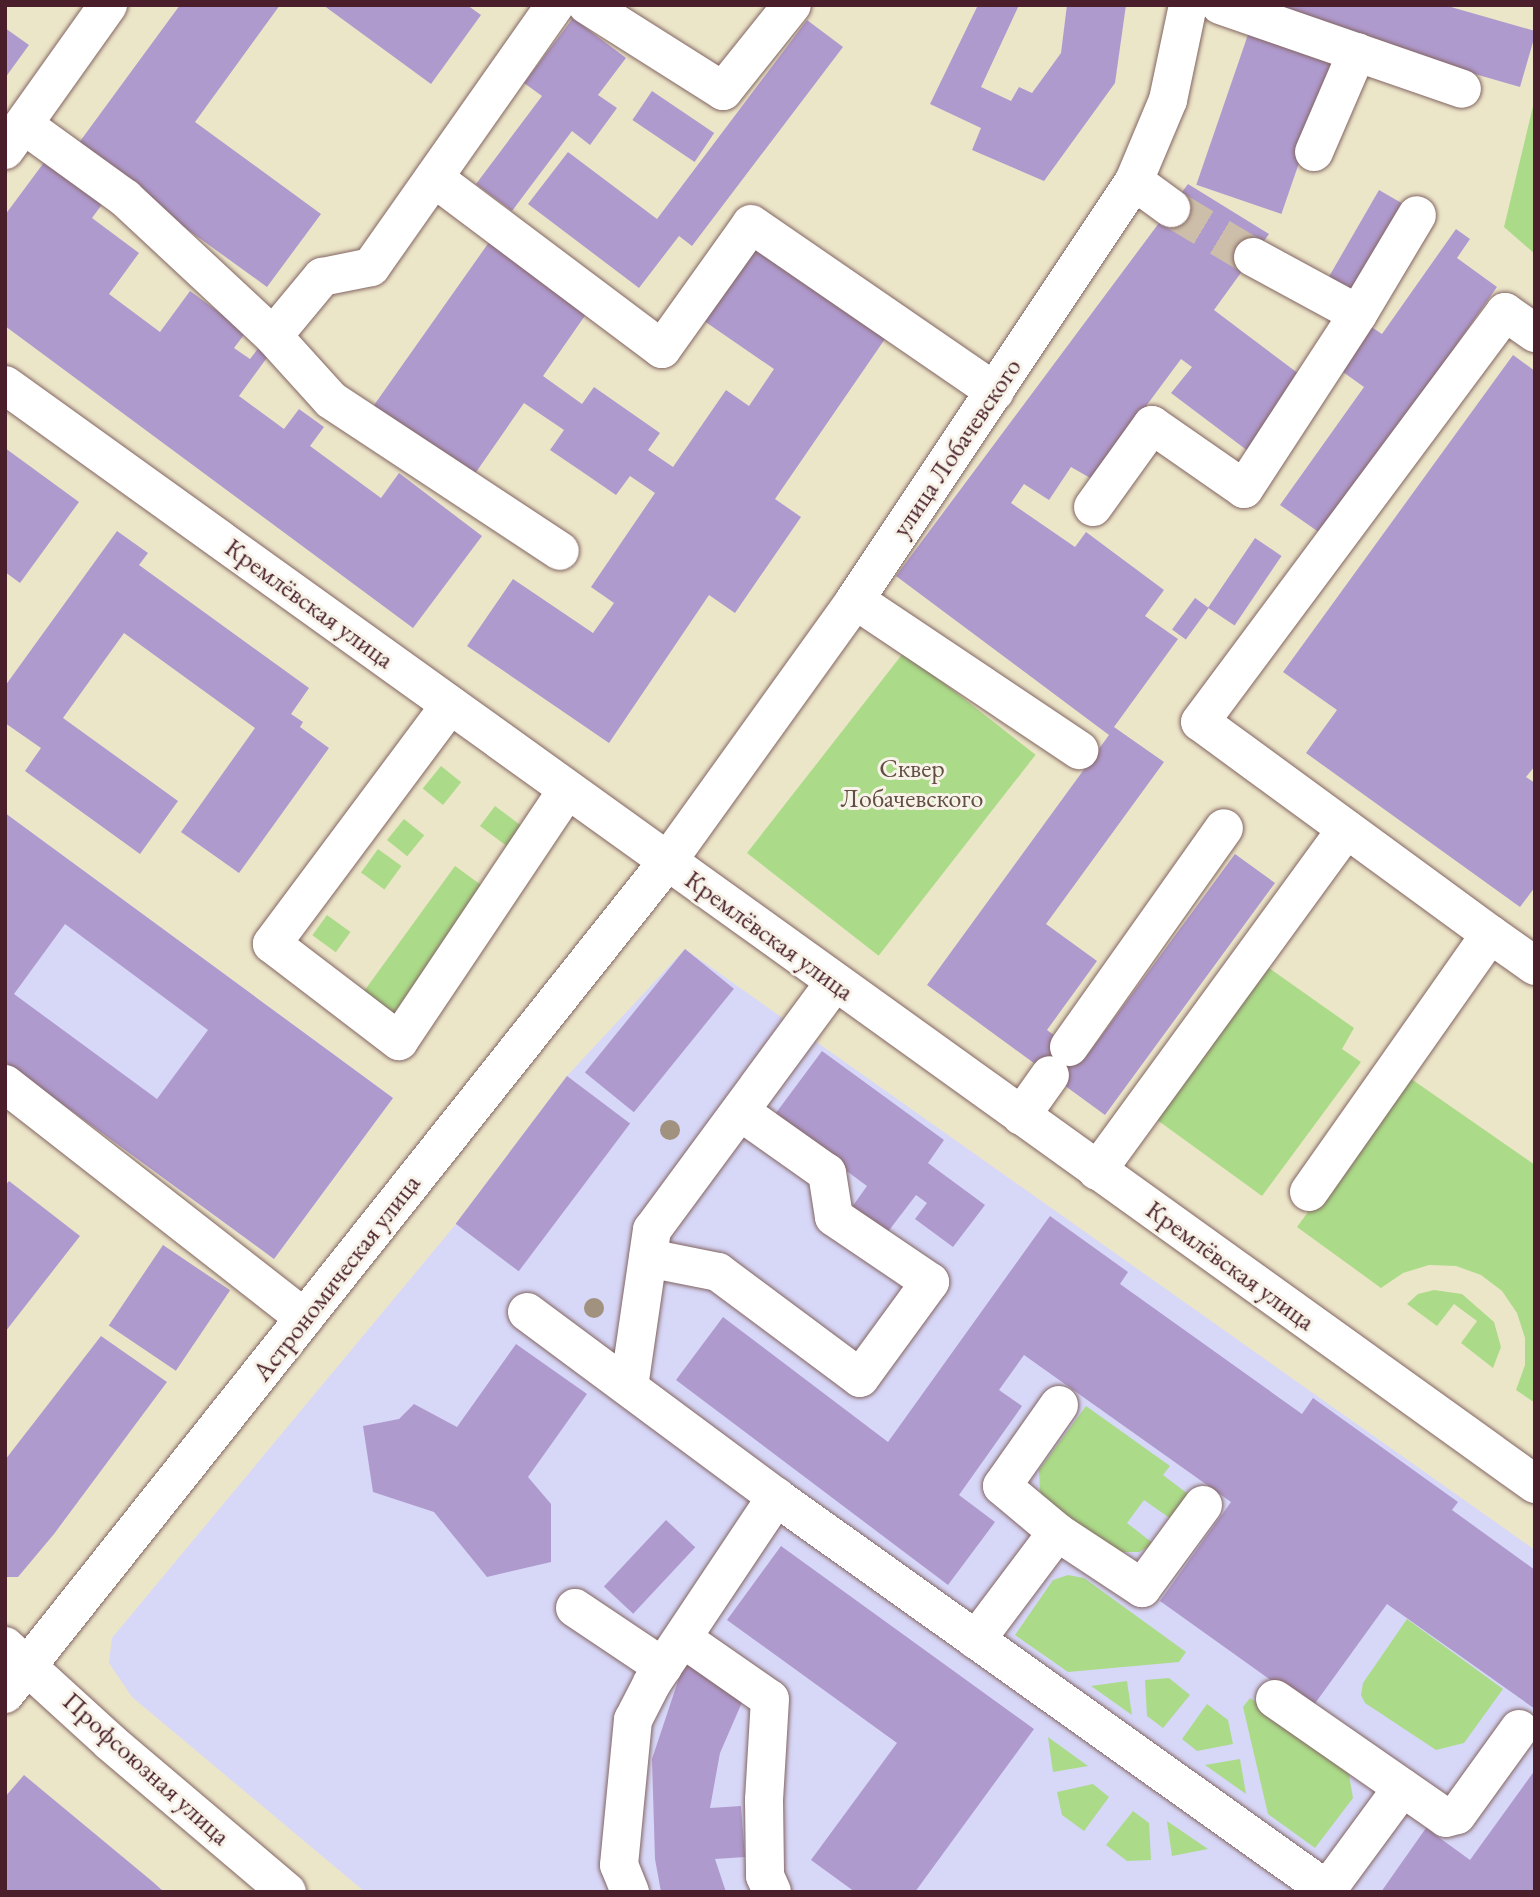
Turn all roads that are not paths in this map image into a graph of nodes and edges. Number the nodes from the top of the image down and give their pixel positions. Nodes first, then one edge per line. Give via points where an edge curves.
1 (108, 5) edge
2 (555, 5) edge
3 (587, 5) edge
4 (792, 5) edge
5 (1188, 5) edge
6 (1220, 5) edge
7 (1357, 52) junction
8 (1462, 89) dead end
9 (14, 137) edge
10 (1314, 152) dead end
11 (434, 178) junction
12 (1134, 181) junction
13 (1171, 208) tunnel mouth
14 (1417, 215) dead end
15 (1253, 257) tunnel mouth
16 (1358, 314) junction
17 (1535, 333) edge
18 (273, 336) junction
19 (5, 385) edge
20 (995, 392) junction
21 (1093, 507) dead end
22 (560, 551) dead end
23 (855, 600) junction
24 (450, 705) junction
25 (1079, 750) dead end
26 (567, 790) junction
27 (1224, 828) dead end
28 (1346, 829) junction
29 (667, 862) junction
30 (1490, 933) junction
31 (1535, 966) edge
32 (835, 982) junction
33 (5, 1084) edge
34 (741, 1112) junction
35 (1021, 1116) junction
36 (1097, 1171) junction
37 (1309, 1192) dead end
38 (648, 1258) junction
39 (527, 1312) dead end
40 (305, 1318) junction
41 (629, 1387) junction
42 (1059, 1405) dead end
43 (1535, 1485) edge
44 (776, 1497) junction
45 (1203, 1505) dead end
46 (1057, 1532) junction
47 (575, 1608) dead end
48 (976, 1640) junction
49 (674, 1653) junction
50 (18, 1655) edge
51 (5, 1694) edge
52 (1275, 1699) dead end
53 (1518, 1729) dead end
54 (1402, 1787) junction
55 (1328, 1891) edge
56 (287, 1892) edge
57 (630, 1892) edge
58 (772, 1892) edge

1 - 9 street
2 - 11 street
3 - 4 street via 723,91
5 - 12 street, улица Лобачевского via 1168,100
6 - 7 street
7 - 8 street
7 - 10 street
9 - 18 street via 125,198
11 - 18 street via 371,267 321,277
11 - 20 street via 662,349 751,224
12 - 13 street
12 - 20 street, улица Лобачевского
14 - 16 street
15 - 16 street
16 - 21 street via 1244,489 1152,425
17 - 28 street via 1505,312 1200,722
18 - 22 street via 331,400
19 - 24 street, Кремлёвская улица
20 - 23 street, улица Лобачевского
23 - 25 street
23 - 29 street, улица Лобачевского
24 - 26 street, Кремлёвская улица
24 - 26 street via 272,944 400,1041
26 - 29 street, Кремлёвская улица
27 - 35 street
28 - 30 street
28 - 36 street
29 - 32 street, Кремлёвская улица
29 - 40 street, Астрономическая улица
30 - 31 street
30 - 37 street
32 - 34 street
32 - 35 street, Кремлёвская улица
33 - 40 street
34 - 38 street via 652,1230
34 - 38 street via 827,1173 834,1217 930,1282 860,1378 718,1272
35 - 36 street, Кремлёвская улица
36 - 43 street, Кремлёвская улица
38 - 41 street
39 - 41 street
40 - 50 street, Астрономическая улица
41 - 44 street
42 - 46 street via 1002,1486
44 - 48 street
44 - 49 street
45 - 46 street via 1142,1588
46 - 48 street
47 - 49 street
48 - 55 street
49 - 57 street via 633,1720 620,1865
49 - 58 street via 770,1699 764,1800 765,1876
50 - 51 street, Астрономическая улица
50 - 56 street, Профсоюзная улица via 110,1742
52 - 54 street
53 - 54 street via 1454,1817 1442,1816
54 - 55 street

